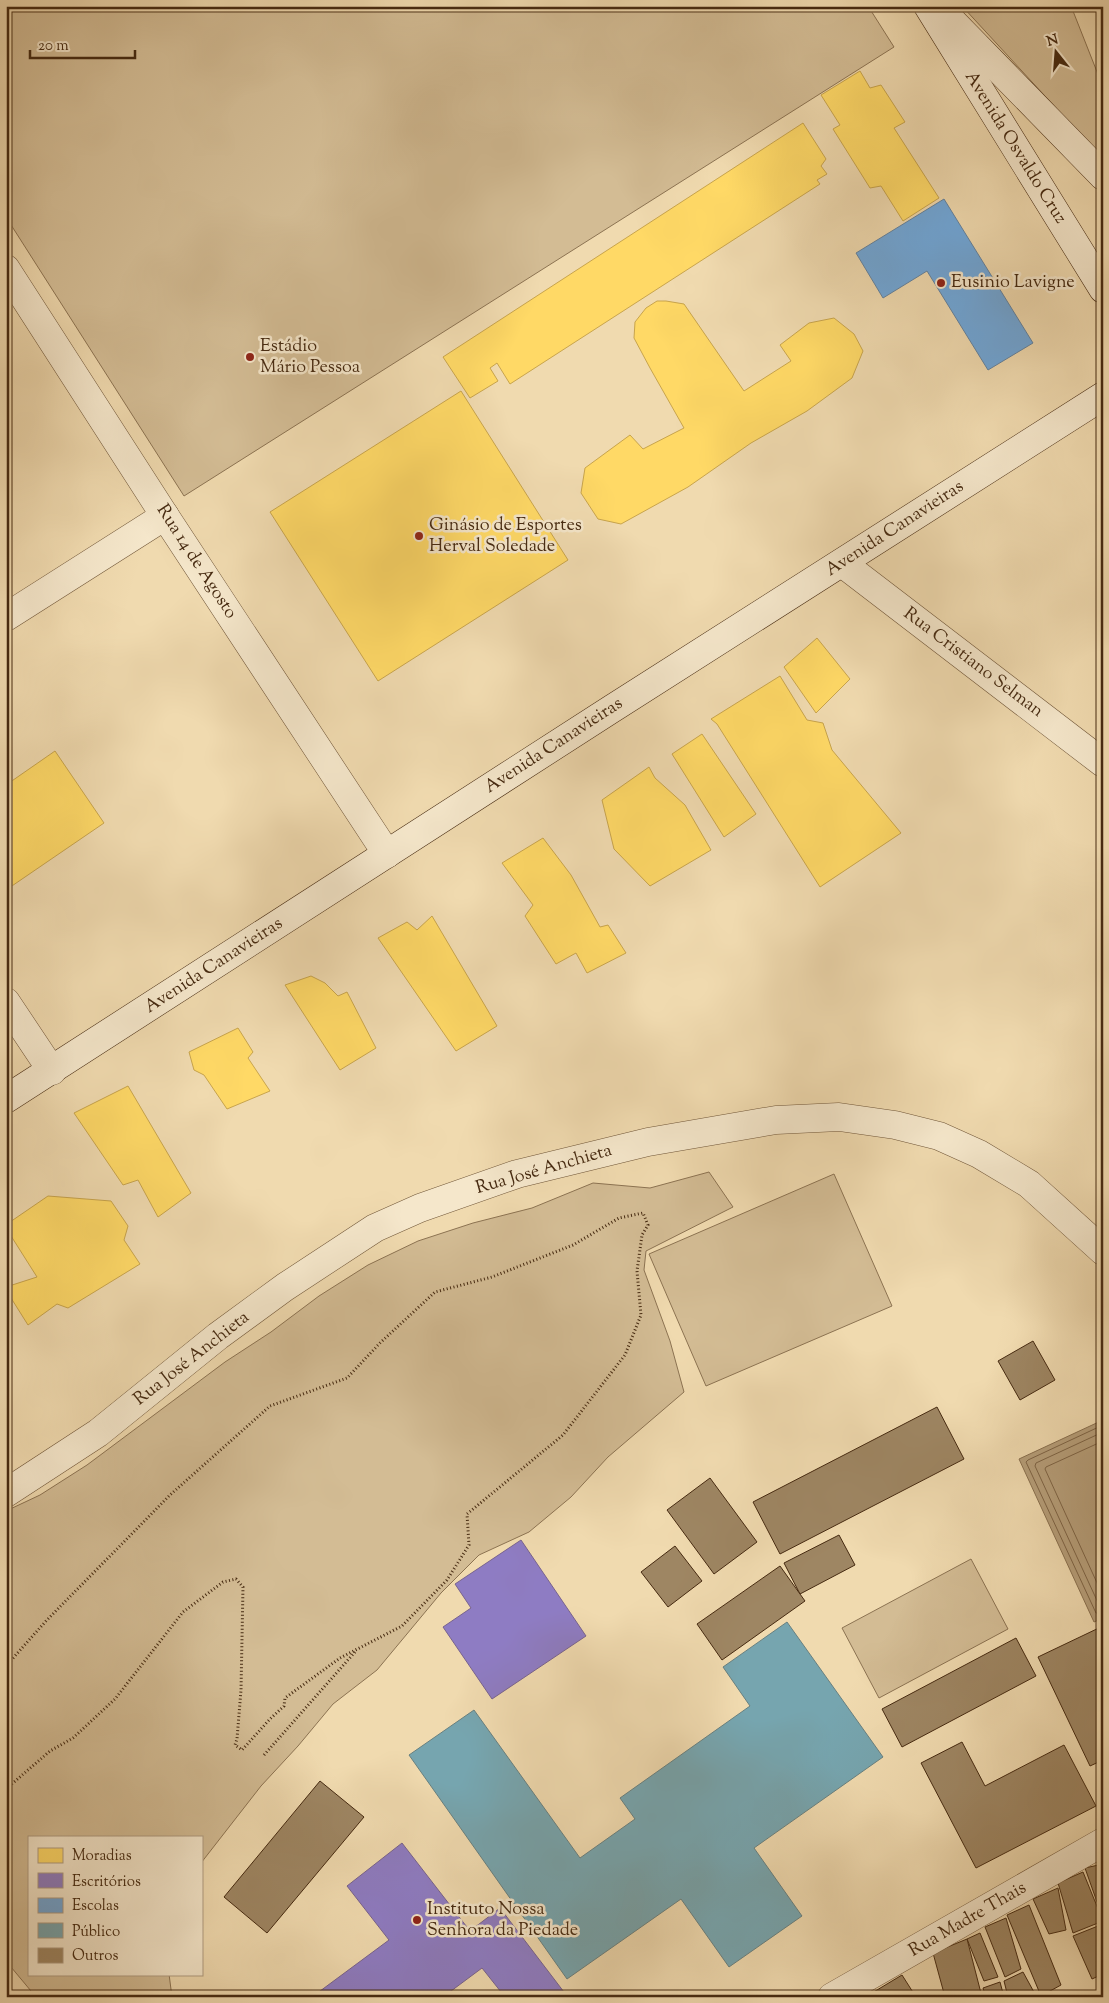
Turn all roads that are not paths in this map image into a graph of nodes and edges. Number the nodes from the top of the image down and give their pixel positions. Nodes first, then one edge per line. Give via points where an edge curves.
1 (928, 6) edge
2 (938, 6) edge
3 (1103, 176) edge
4 (6, 269) edge
5 (1103, 290) edge
6 (1103, 396) edge
7 (165, 516) junction
8 (842, 563) junction
9 (6, 617) edge
10 (1103, 764) edge
11 (388, 854) junction
12 (6, 1002) edge
13 (52, 1071) junction
14 (6, 1099) edge
15 (1103, 1251) edge
16 (6, 1493) edge
17 (1103, 1842) edge
18 (832, 1997) edge

1 - 5 street, Avenida Osvaldo Cruz
2 - 3 street, Avenida Osvaldo Cruz
4 - 7 street, Rua 14 de Agosto
6 - 8 street, Avenida Canavieiras
7 - 9 street
7 - 11 street, Rua 14 de Agosto
8 - 10 street, Rua Cristiano Selman
8 - 11 street, Avenida Canavieiras
11 - 13 street, Avenida Canavieiras
12 - 13 street
13 - 14 street, Avenida Canavieiras
15 - 16 street, Rua José Anchieta via 1029,1184 979,1154 939,1136 895,1125 840,1117 776,1120 648,1142 517,1174 374,1228 218,1336 98,1433
17 - 18 street, Rua Madre Thais

